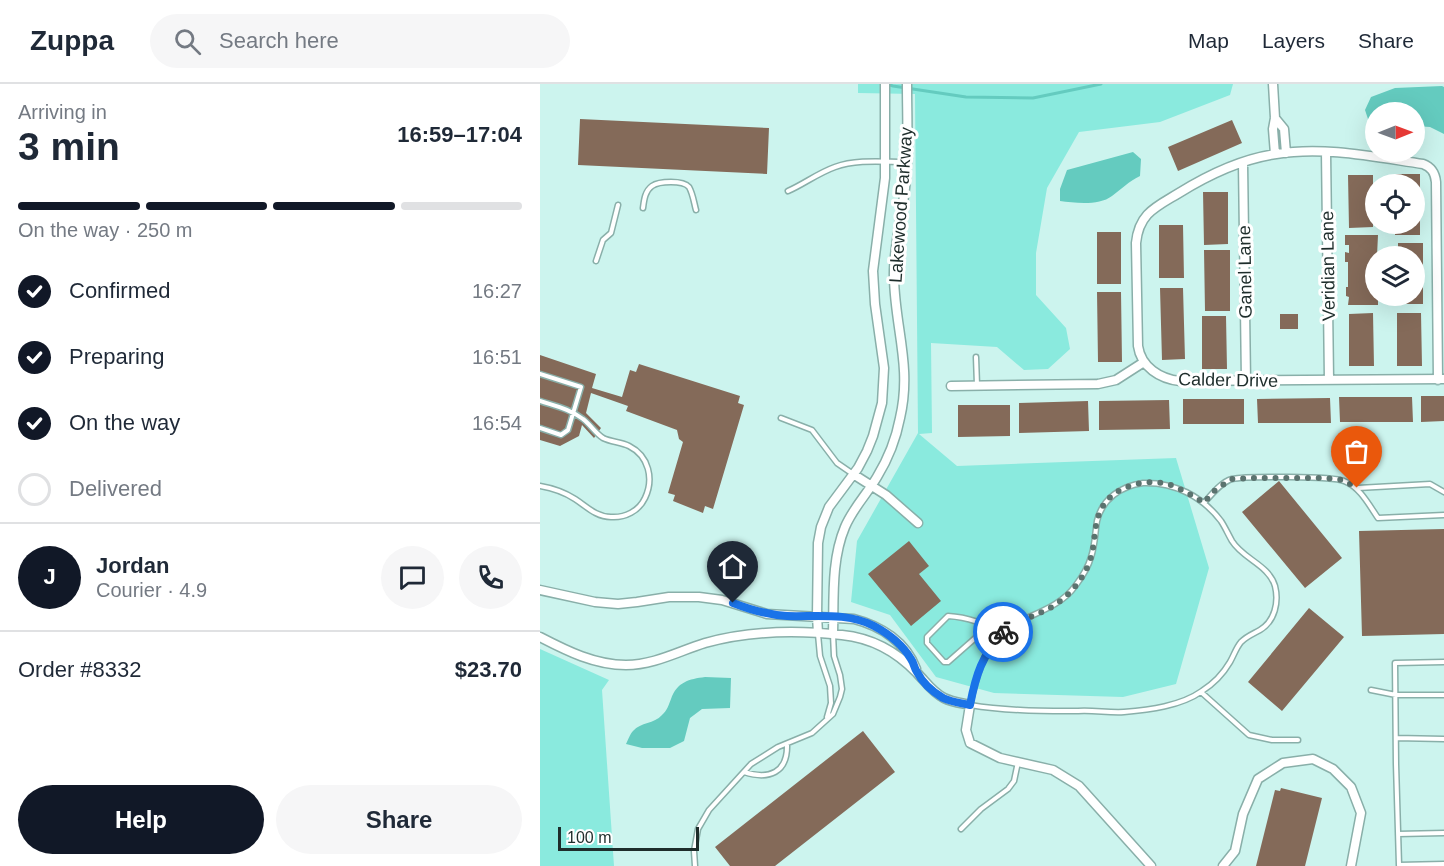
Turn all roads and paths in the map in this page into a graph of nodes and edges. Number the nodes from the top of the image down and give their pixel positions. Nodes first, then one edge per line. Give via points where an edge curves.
1 (885, 84) edge
2 (907, 84) edge
3 (1273, 84) edge
4 (1275, 118) junction
5 (1326, 152) junction
6 (1286, 153) junction
7 (1275, 154) junction
8 (886, 162) junction
9 (907, 162) junction
10 (1243, 163) junction
11 (788, 191) dead end
12 (618, 205) dead end
13 (643, 208) dead end
14 (696, 210) dead end
15 (596, 261) dead end
16 (976, 357) dead end
17 (1144, 362) junction
18 (540, 374) edge
19 (1329, 380) junction
20 (1441, 380) edge
21 (1246, 381) junction
22 (977, 385) junction
23 (951, 386) dead end
24 (540, 401) edge
25 (573, 413) junction
26 (782, 418) dead end
27 (540, 428) edge
28 (854, 474) junction
29 (871, 485) junction
30 (540, 486) edge
31 (1357, 488) junction
32 (1444, 492) edge
33 (1204, 503) junction
34 (1444, 515) edge
35 (918, 523) dead end
36 (540, 590) edge
37 (817, 616) junction
38 (834, 617) junction
39 (989, 626) junction
40 (818, 633) junction
41 (833, 634) junction
42 (1000, 635) junction
43 (540, 638) edge
44 (1444, 662) edge
45 (917, 672) junction
46 (1371, 690) dead end
47 (1201, 692) junction
48 (1396, 695) junction
49 (1444, 695) edge
50 (970, 705) junction
51 (827, 719) junction
52 (1396, 738) junction
53 (1444, 739) edge
54 (1298, 740) dead end
55 (787, 744) junction
56 (1018, 762) junction
57 (744, 772) junction
58 (961, 829) dead end
59 (1444, 833) edge
60 (1398, 834) junction
61 (1444, 864) edge
62 (695, 866) edge
63 (1151, 866) edge
64 (1223, 866) edge
65 (1351, 866) edge

1 - 8 street, Lakewood Parkway
2 - 9 street, Lakewood Parkway
3 - 4 street
4 - 6 street via 1284,129
4 - 7 street
5 - 6 street
5 - 19 street, Veridian Lane
5 - 20 street via 1423,164 1433,170
6 - 7 street
7 - 10 street
8 - 9 lane
8 - 11 lane via 835,167
8 - 28 street, Lakewood Parkway via 873,271 884,368 882,403 873,436
9 - 29 street, Lakewood Parkway via 894,278 904,355 904,395 893,444
10 - 17 street via 1198,181 1155,208 1139,226 1138,346
10 - 21 street, Ganel Lane
12 - 15 lane via 611,233 603,240
13 - 14 lane via 645,194 652,186 668,182 689,187
16 - 22 lane
17 - 21 street, Calder Drive via 1174,381
17 - 22 street via 1116,380 1098,384
18 - 25 lane via 581,387
19 - 20 street, Calder Drive
19 - 21 street, Calder Drive
22 - 23 street
24 - 25 lane
25 - 27 lane via 568,430 561,435
25 - 30 lane via 600,436 627,445 643,458 650,478 644,502 626,515 606,517 566,494
26 - 28 lane via 812,430 837,462
28 - 29 street
28 - 37 street, Lakewood Parkway via 829,507 821,527
29 - 35 street
29 - 38 street, Lakewood Parkway via 850,517 840,542
31 - 32 lane via 1430,484
31 - 33 lane via 1343,480 1325,478 1231,479
31 - 34 lane via 1378,518
33 - 42 lane via 1161,483 1134,484 1119,490 1103,505 1091,559 1074,588 1060,602
33 - 47 lane via 1242,553 1269,575 1277,600 1266,625 1241,643 1220,675
36 - 37 street via 618,604 699,597 767,614
37 - 38 street
37 - 40 street, Lakewood Parkway
38 - 41 street, Lakewood Parkway
38 - 45 street via 867,622 885,632 900,644
39 - 39 lane via 948,616 927,637 927,643 948,662
39 - 42 lane
40 - 41 street
40 - 43 street via 732,637 651,662 626,665 598,662
40 - 51 lane via 820,656 830,686
41 - 45 street via 874,642
41 - 51 lane via 842,689 833,714
42 - 50 lane via 980,667
44 - 48 lane via 1395,663
45 - 50 street via 943,698
46 - 48 lane
47 - 50 lane via 1162,706 1123,712
47 - 54 lane via 1249,735
48 - 49 lane
48 - 52 lane
50 - 56 street via 966,730 970,743 999,758
51 - 55 lane via 812,733
52 - 53 lane
52 - 60 lane
55 - 57 lane
55 - 57 lane via 782,767 774,773 766,776
56 - 58 lane via 1008,789
56 - 63 street via 1053,770 1079,786
57 - 62 lane via 709,810 698,829
59 - 60 lane
60 - 61 lane via 1399,865
64 - 65 street via 1235,851 1243,814 1258,779 1283,763 1313,759 1333,769 1351,787 1361,813

